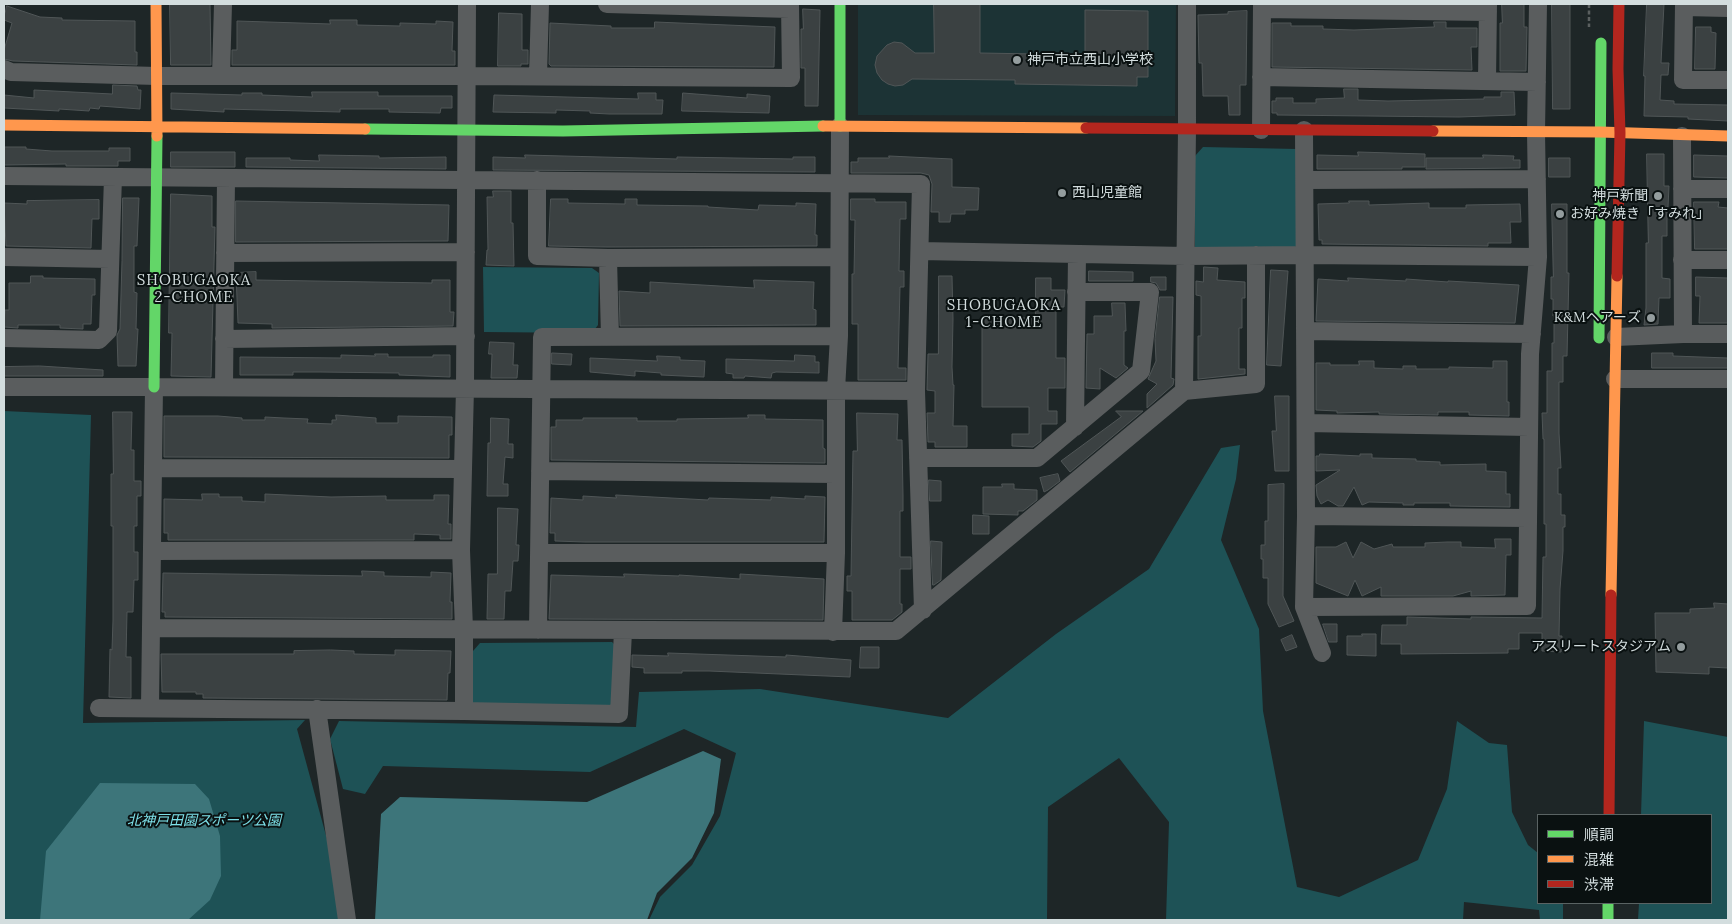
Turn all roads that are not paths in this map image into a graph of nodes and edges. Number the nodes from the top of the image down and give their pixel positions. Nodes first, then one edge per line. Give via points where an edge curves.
1 (156, 4) edge
2 (223, 4) edge
3 (467, 4) edge
4 (540, 4) edge
5 (606, 4) edge
6 (840, 4) edge
7 (1187, 4) edge
8 (1538, 4) edge
9 (1619, 4) edge
10 (790, 6) edge
11 (1262, 6) edge
12 (1684, 6) edge
13 (1488, 8) edge
14 (1728, 8) edge
15 (1601, 33) dead end
16 (4, 69) edge
17 (156, 76) junction
18 (221, 76) junction
19 (467, 76) junction
20 (538, 76) junction
21 (1261, 77) junction
22 (1728, 80) edge
23 (1487, 81) junction
24 (1537, 82) junction
25 (4, 125) edge
26 (840, 126) junction
27 (157, 128) junction
28 (1187, 129) junction
29 (467, 130) junction
30 (1261, 130) junction
31 (1304, 130) junction
32 (1536, 132) junction
33 (1600, 132) junction
34 (1620, 133) junction
35 (1682, 136) junction
36 (1728, 136) edge
37 (4, 176) edge
38 (113, 177) junction
39 (156, 177) junction
40 (226, 178) junction
41 (467, 179) junction
42 (1537, 179) junction
43 (537, 180) junction
44 (1304, 180) junction
45 (840, 183) junction
46 (1682, 189) junction
47 (1728, 189) edge
48 (920, 251) junction
49 (466, 252) junction
50 (225, 253) junction
51 (1077, 254) junction
52 (1256, 255) junction
53 (1305, 255) junction
54 (1186, 256) junction
55 (4, 257) edge
56 (839, 257) junction
57 (608, 258) junction
58 (1538, 258) junction
59 (110, 259) junction
60 (1682, 260) junction
61 (1728, 260) edge
62 (1076, 292) junction
63 (1305, 331) junction
64 (1532, 334) junction
65 (1683, 334) junction
66 (1728, 334) edge
67 (466, 336) junction
68 (839, 336) junction
69 (610, 337) junction
70 (1616, 337) junction
71 (4, 338) edge
72 (224, 339) junction
73 (1599, 350) dead end
74 (1615, 379) junction
75 (1728, 379) edge
76 (154, 387) junction
77 (224, 387) junction
78 (4, 388) edge
79 (465, 388) junction
80 (541, 388) junction
81 (836, 390) junction
82 (916, 391) junction
83 (1184, 391) junction
84 (1306, 423) junction
85 (1075, 427) junction
86 (1530, 427) junction
87 (918, 458) junction
88 (153, 468) junction
89 (463, 469) junction
90 (540, 472) junction
91 (836, 474) junction
92 (1306, 516) junction
93 (1528, 518) junction
94 (461, 550) junction
95 (152, 551) junction
96 (539, 553) junction
97 (836, 553) junction
98 (1304, 607) junction
99 (923, 610) junction
100 (151, 628) junction
101 (464, 629) junction
102 (538, 630) junction
103 (623, 631) junction
104 (833, 632) junction
105 (1322, 653) dead end
106 (100, 708) dead end
107 (150, 708) junction
108 (318, 709) junction
109 (464, 711) junction
110 (1609, 814) edge
111 (1608, 904) edge
112 (347, 920) edge
113 (1608, 920) edge

1 - 17 street
2 - 18 street
3 - 19 street
4 - 20 street
5 - 10 street
6 - 26 street
7 - 28 street
8 - 24 street
9 - 34 street
10 - 20 street via 791,78
11 - 13 street
11 - 21 street
12 - 14 street
12 - 22 street via 1683,80
13 - 23 street
15 - 33 street
16 - 17 street via 11,72
17 - 18 street
17 - 27 street
18 - 19 street
19 - 20 street
19 - 29 street
21 - 23 street
21 - 30 street
23 - 24 street
24 - 32 street
25 - 27 street
26 - 28 street
26 - 29 street
26 - 45 street
27 - 29 street
27 - 39 street
28 - 30 street
28 - 54 street
29 - 41 street
30 - 31 street
31 - 32 street
31 - 44 street
32 - 33 street
32 - 42 street
33 - 34 street
33 - 73 street
34 - 35 street
34 - 70 street
35 - 36 street
35 - 46 street
37 - 38 street
38 - 39 street
38 - 59 street
39 - 40 street
39 - 76 street
40 - 41 street
40 - 50 street
41 - 43 street
41 - 49 street
42 - 44 street
42 - 58 street
43 - 45 street
43 - 57 street via 537,256
44 - 53 street
45 - 48 street via 921,184
45 - 56 street
46 - 47 street
46 - 60 street
48 - 51 street
48 - 82 street
49 - 50 street
49 - 67 street
50 - 72 street
51 - 54 street
51 - 62 street
52 - 53 street
52 - 54 street
52 - 83 street via 1256,384
53 - 58 street
53 - 63 street
54 - 83 street
55 - 59 street
56 - 57 street
56 - 68 street
57 - 69 street
58 - 64 street
59 - 71 street via 108,331 99,340
60 - 61 street
60 - 65 street
62 - 85 street
62 - 85 street via 1150,292 1141,371
63 - 64 street
63 - 84 street
64 - 86 street
65 - 66 street
65 - 70 street
67 - 72 street
67 - 79 street
68 - 69 street
68 - 81 street
69 - 80 street via 542,337
70 - 74 street
72 - 77 street
74 - 75 street
74 - 110 street
76 - 77 street
76 - 78 street
76 - 88 street
77 - 79 street
79 - 80 street
79 - 89 street
80 - 81 street
80 - 90 street
81 - 82 street
81 - 91 street
82 - 87 street
83 - 99 street
84 - 86 street
84 - 92 street
85 - 87 street via 1037,458
86 - 93 street
87 - 99 street
88 - 89 street
88 - 95 street
89 - 94 street
90 - 91 street
90 - 96 street
91 - 97 street
92 - 93 street
92 - 98 street
93 - 98 street via 1527,606
94 - 95 street
94 - 101 street
95 - 100 street
96 - 97 street
96 - 102 street
97 - 104 street
98 - 105 street
99 - 104 street via 896,632
100 - 101 street
100 - 107 street
101 - 102 street
101 - 109 street
102 - 103 street
103 - 104 street
103 - 109 street via 619,714
106 - 107 street
107 - 108 street
108 - 109 street
108 - 112 street
111 - 113 street

